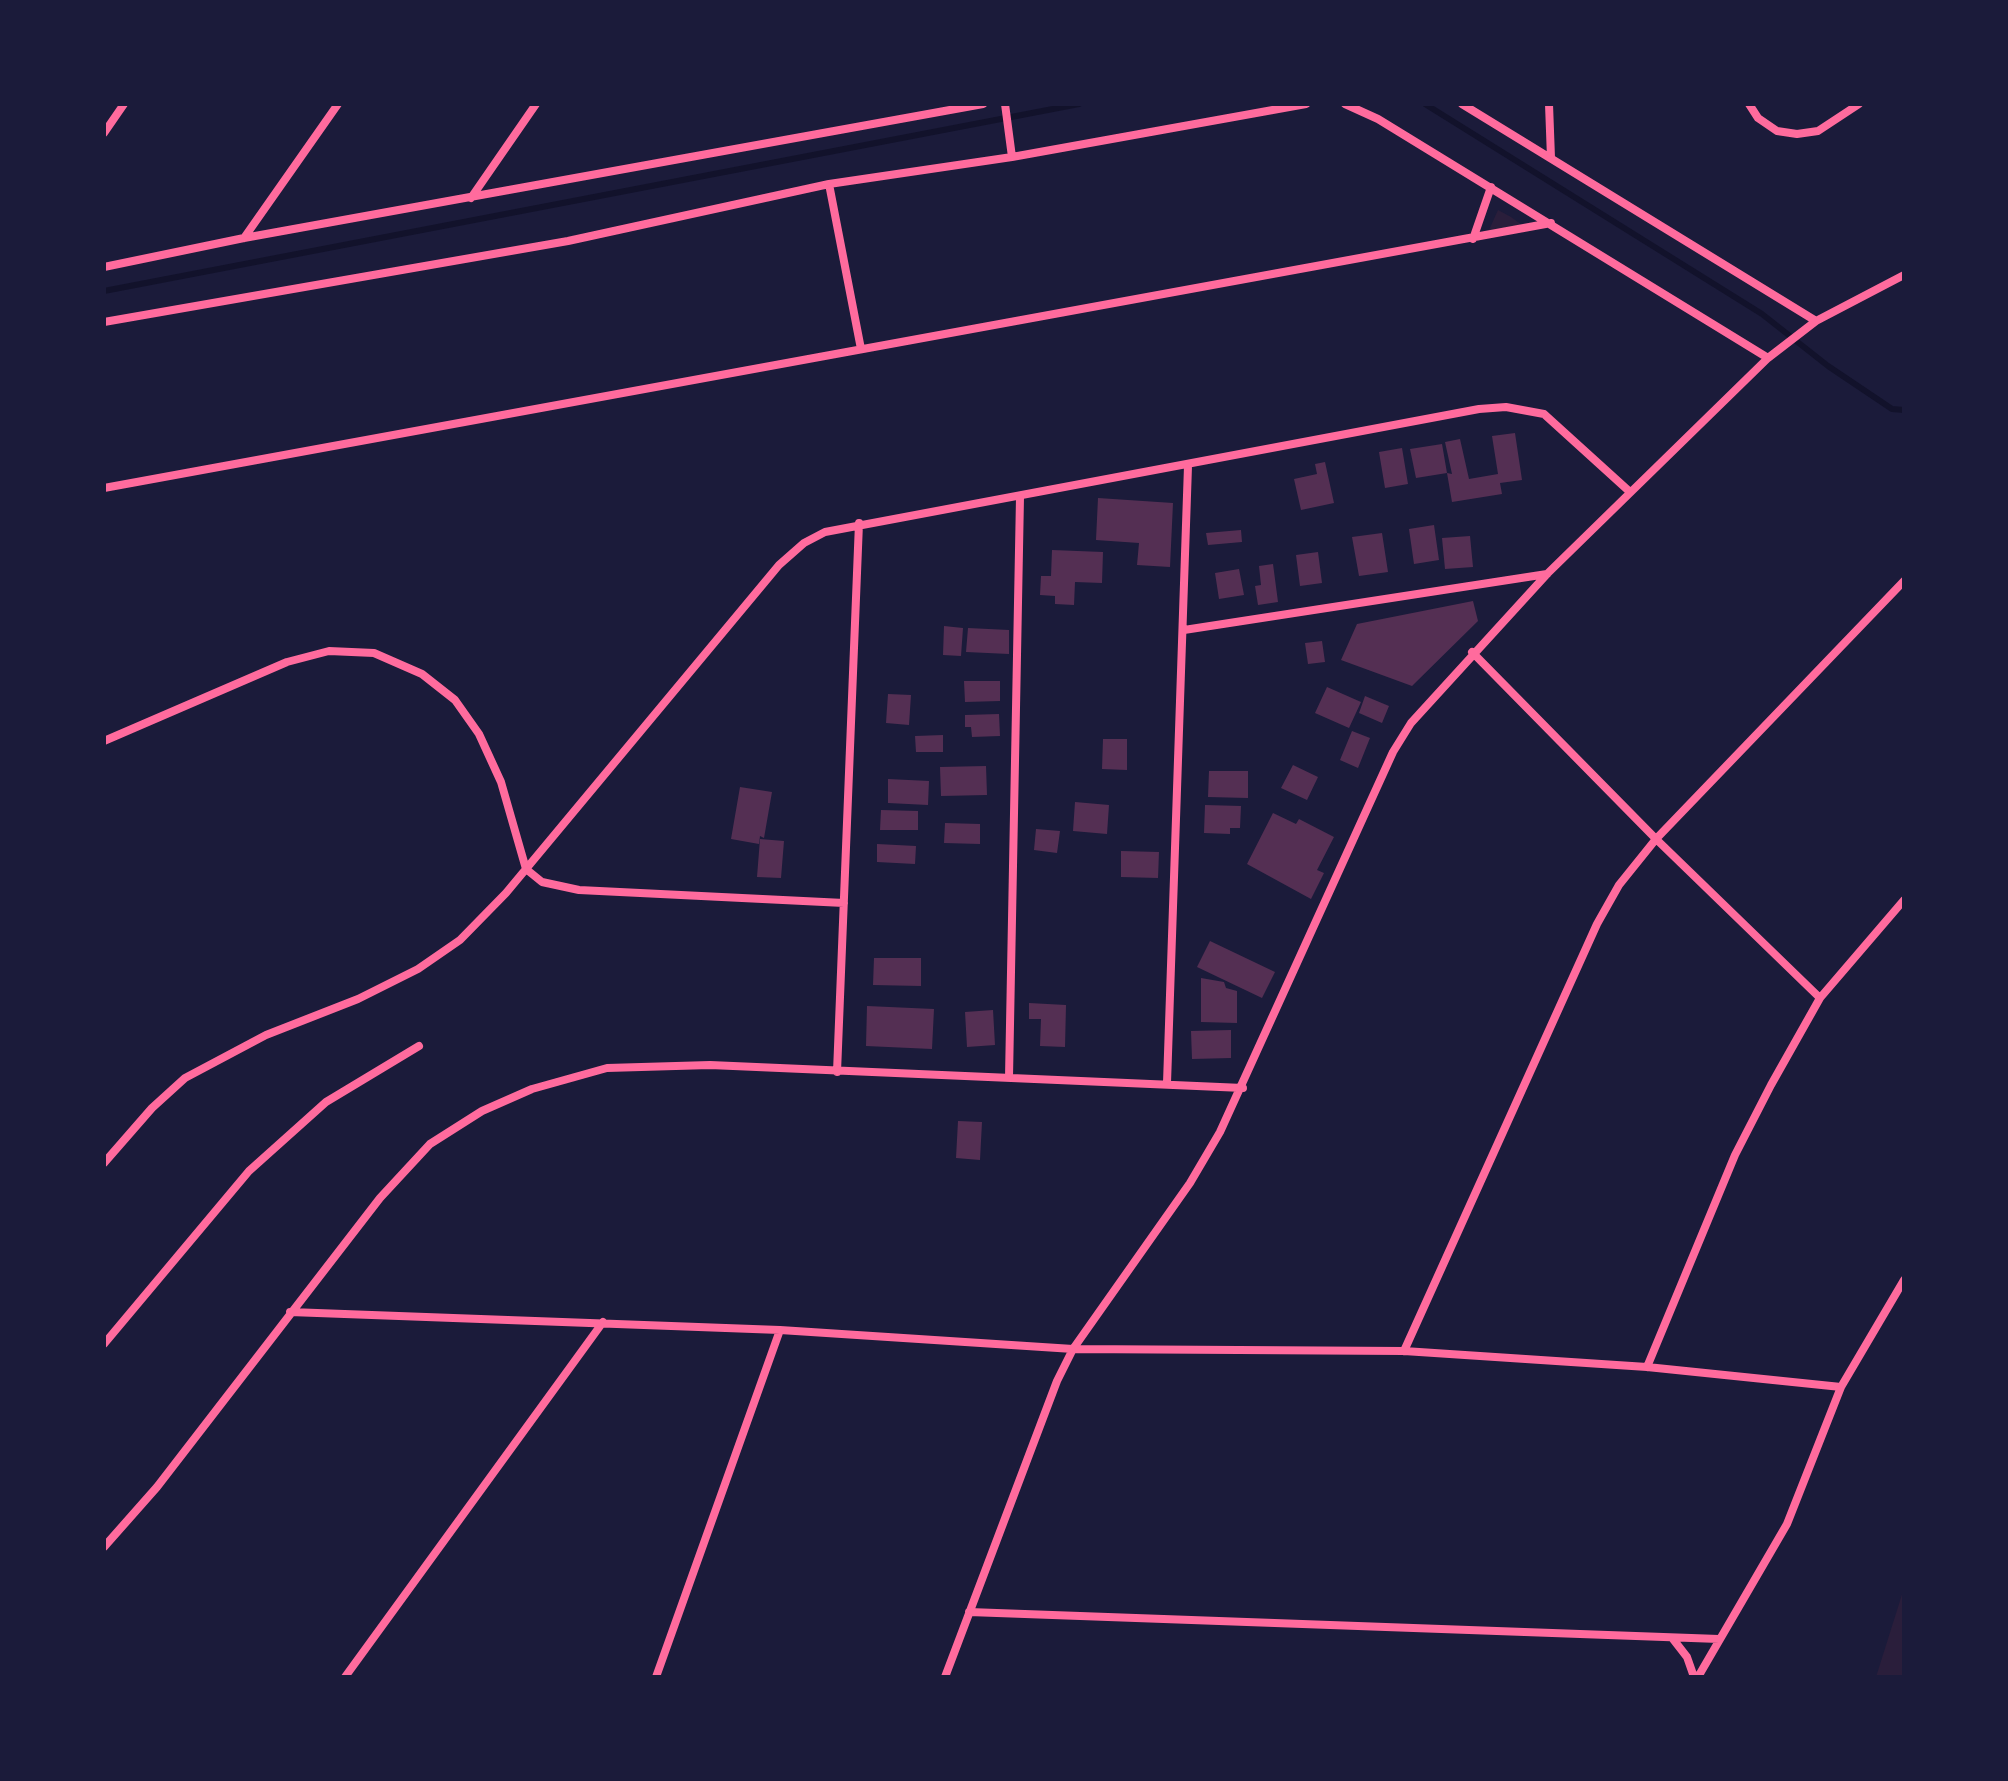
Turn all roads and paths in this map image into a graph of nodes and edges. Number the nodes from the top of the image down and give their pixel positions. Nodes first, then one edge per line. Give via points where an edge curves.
1 (124, 104) edge
2 (338, 104) edge
3 (536, 104) edge
4 (983, 104) edge
5 (1306, 104) edge
6 (1345, 104) edge
7 (1462, 104) edge
8 (1549, 104) edge
9 (1749, 104) edge
10 (1859, 104) edge
11 (1005, 107) edge
12 (104, 133) edge
13 (1012, 157) junction
14 (1551, 158) junction
15 (829, 184) junction
16 (1491, 187) junction
17 (471, 198) junction
18 (1551, 223) junction
19 (244, 238) junction
20 (1473, 239) junction
21 (104, 267) edge
22 (1904, 275) edge
23 (1816, 321) junction
24 (104, 322) edge
25 (861, 349) junction
26 (1768, 358) junction
27 (1188, 466) junction
28 (104, 488) edge
29 (1630, 492) junction
30 (1020, 497) junction
31 (859, 523) junction
32 (1547, 574) junction
33 (1904, 581) edge
34 (1184, 630) junction
35 (1472, 652) junction
36 (104, 741) edge
37 (1656, 839) junction
38 (526, 869) junction
39 (1904, 900) edge
40 (844, 903) junction
41 (1820, 998) junction
42 (419, 1046) dead end
43 (837, 1072) junction
44 (1009, 1077) junction
45 (1167, 1083) junction
46 (1243, 1088) junction
47 (104, 1163) edge
48 (1904, 1280) edge
49 (290, 1312) junction
50 (603, 1322) junction
51 (780, 1330) junction
52 (104, 1344) edge
53 (1073, 1349) junction
54 (1404, 1351) junction
55 (1647, 1367) junction
56 (1841, 1387) junction
57 (104, 1547) edge
58 (969, 1612) junction
59 (1673, 1639) junction
60 (1719, 1639) junction
61 (345, 1677) edge
62 (656, 1677) edge
63 (945, 1677) edge
64 (1696, 1677) edge

1 - 12 street
2 - 19 street
3 - 17 street
4 - 17 street
5 - 13 street
6 - 16 street
7 - 14 street
8 - 14 street
9 - 10 street via 1768,124 1797,134 1818,131
11 - 13 street
13 - 15 street
14 - 23 street
15 - 24 street via 568,241
15 - 25 street
16 - 18 street
16 - 20 street
17 - 19 street
18 - 20 street
18 - 26 street
19 - 21 street
20 - 25 street
22 - 23 street
23 - 26 street
25 - 28 street
26 - 29 street
27 - 29 street via 1479,409 1527,408 1544,414
27 - 30 street
27 - 34 street
29 - 32 street
30 - 31 street
30 - 44 street
31 - 38 street via 804,543 779,565
31 - 40 street
32 - 34 street
32 - 35 street
33 - 37 street
34 - 45 street
35 - 37 street
35 - 46 street via 1430,698 1393,752
36 - 38 street via 287,662 329,651 374,653 422,674 455,700 479,734 501,782
37 - 41 street
37 - 54 street via 1619,885 1597,924
38 - 40 street via 542,882 579,890
38 - 47 street via 480,922 418,969 223,1055 185,1078
39 - 41 street
40 - 43 street
41 - 55 street via 1735,1155
42 - 52 street via 326,1102 249,1171
43 - 44 street
43 - 49 street via 710,1065 607,1068 532,1089 482,1111 430,1144
44 - 45 street
45 - 46 street
46 - 53 street via 1190,1183
48 - 56 street
49 - 50 street
49 - 57 street via 157,1487
50 - 51 street
50 - 61 street
51 - 53 street
51 - 62 street
53 - 54 street
53 - 58 street
54 - 55 street
55 - 56 street
56 - 60 street via 1797,1503
58 - 59 street
58 - 63 street
59 - 60 street
59 - 64 street
60 - 64 street

